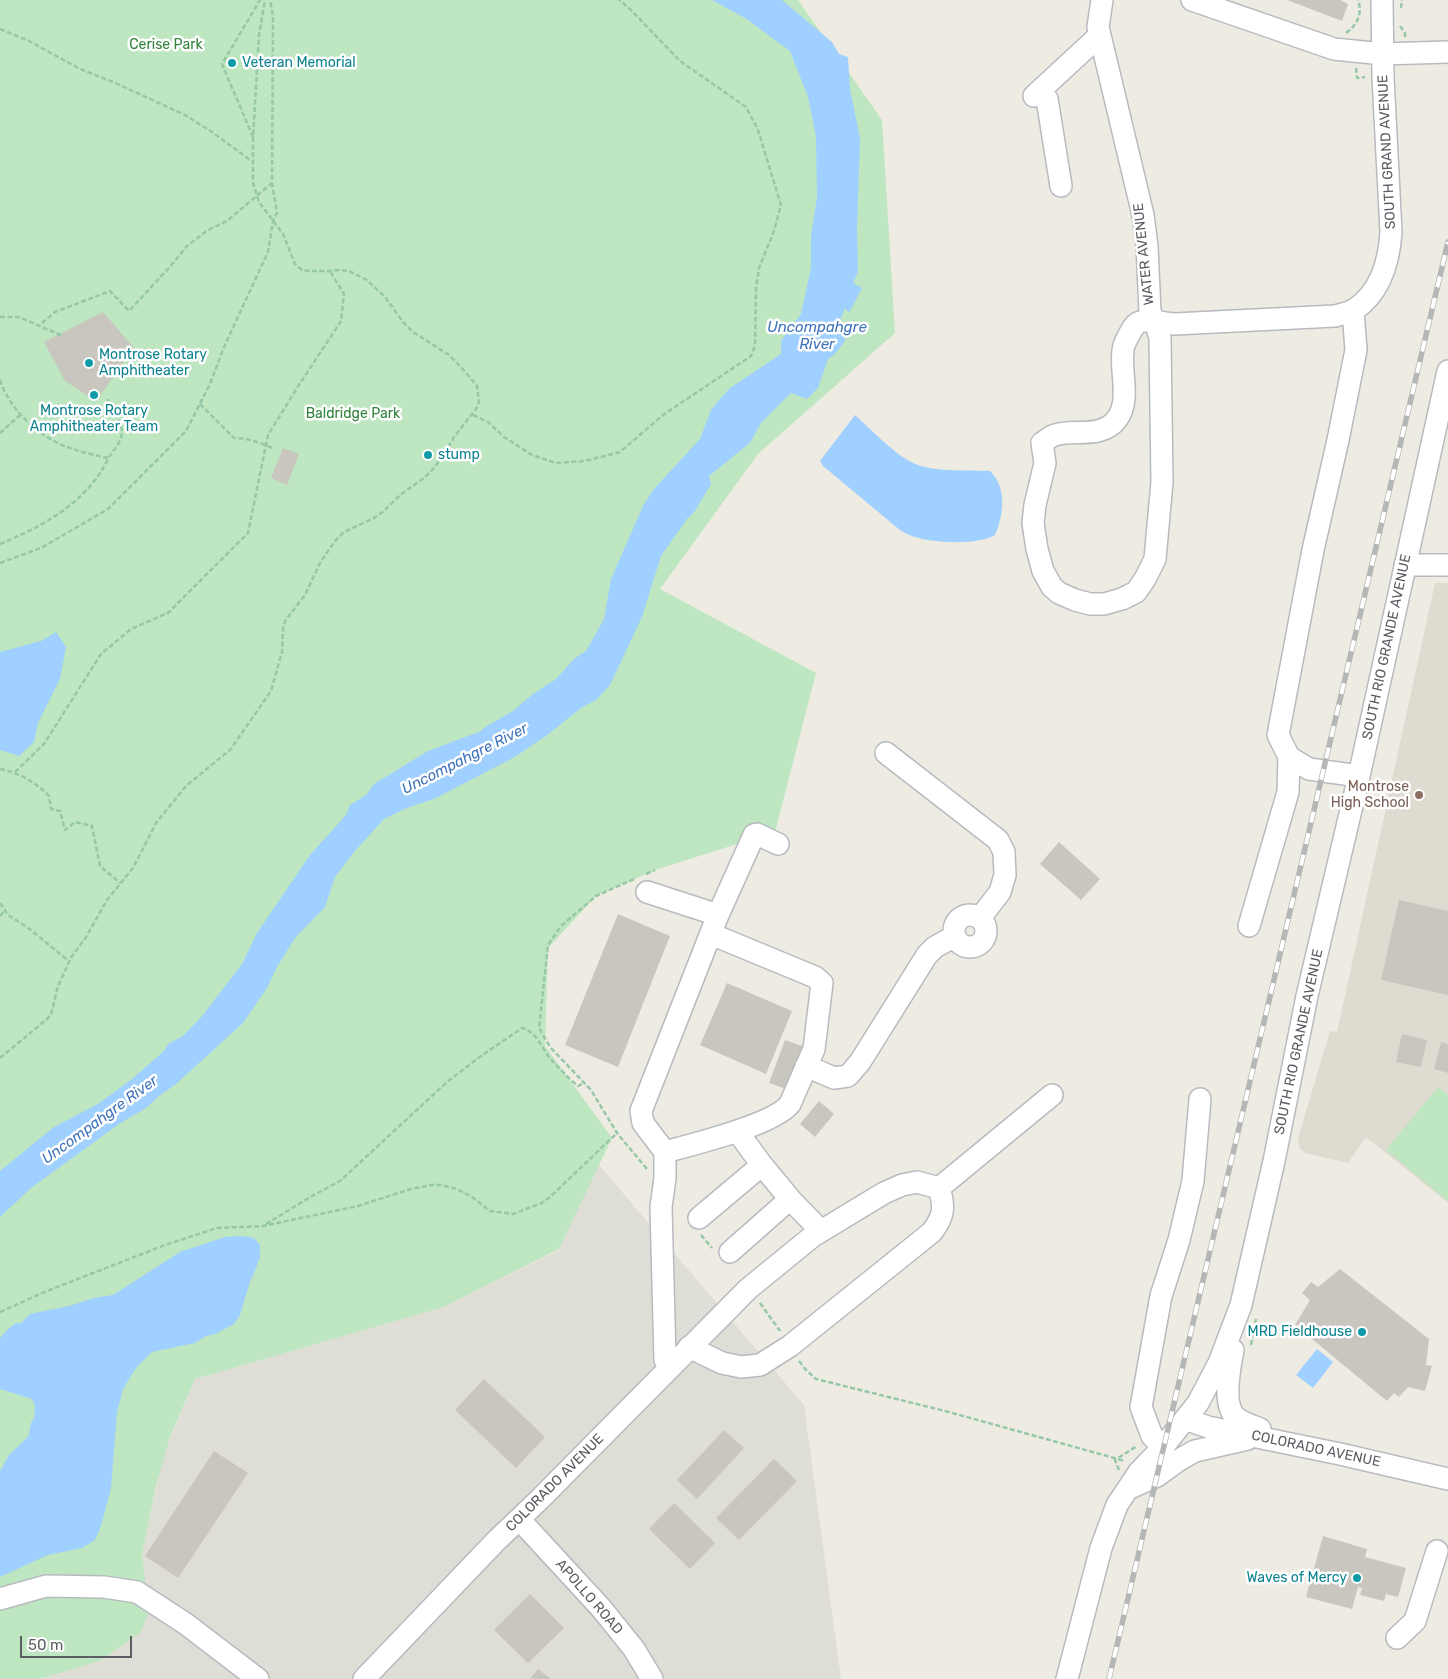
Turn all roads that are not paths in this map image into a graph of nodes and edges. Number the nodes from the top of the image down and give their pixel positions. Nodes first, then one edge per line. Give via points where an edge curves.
1 (1102, 0) edge
2 (1192, 0) edge
3 (1382, 0) edge
4 (1100, 35) junction
5 (1448, 52) edge
6 (1382, 54) junction
7 (1061, 186) dead end
8 (1360, 304) junction
9 (1156, 321) junction
10 (1448, 371) edge
11 (1440, 437) edge
12 (1405, 565) junction
13 (1448, 565) edge
14 (886, 753) dead end
15 (1289, 757) junction
16 (1359, 776) junction
17 (778, 844) dead end
18 (647, 892) dead end
19 (715, 924) junction
20 (1249, 926) dead end
21 (806, 1066) junction
22 (1052, 1095) dead end
23 (1200, 1099) dead end
24 (737, 1131) junction
25 (665, 1152) junction
26 (762, 1165) junction
27 (939, 1188) junction
28 (790, 1199) junction
29 (699, 1224) road end
30 (822, 1231) junction
31 (723, 1252) road end
32 (1241, 1305) junction
33 (689, 1347) junction
34 (670, 1368) junction
35 (1185, 1419) junction
36 (1258, 1436) junction
37 (1292, 1444) junction
38 (1163, 1447) junction
39 (1448, 1480) edge
40 (1128, 1489) junction
41 (519, 1519) junction
42 (1437, 1551) dead end
43 (0, 1599) edge
44 (1397, 1638) dead end
45 (258, 1679) edge
46 (364, 1679) edge
47 (652, 1679) edge
48 (1067, 1679) edge

1 - 4 street, WATER AVENUE
2 - 6 street via 1334,49
3 - 6 street, SOUTH GRAND AVENUE
4 - 7 street via 1037,94 1047,100
4 - 9 street, WATER AVENUE via 1142,215 1150,312
5 - 6 street
6 - 8 street, SOUTH GRAND AVENUE via 1390,251 1379,283
8 - 9 street via 1336,316 1174,324
8 - 15 street via 1356,350 1278,735
9 - 9 street, WATER AVENUE via 1160,338 1162,482 1155,559 1136,592 1104,604 1090,604 1059,593 1043,571 1033,523 1045,463 1042,443 1054,435 1107,428 1116,420 1122,410 1125,342 1140,322
10 - 11 street, SOUTH RIO GRANDE AVENUE
11 - 12 street, SOUTH RIO GRANDE AVENUE
12 - 13 street
12 - 16 street, SOUTH RIO GRANDE AVENUE
14 - 21 street via 998,840 1004,852 1005,875 1000,892 980,918 986,933 981,942 966,946 955,936 926,955 860,1062 848,1076 834,1078
15 - 16 street via 1309,769
15 - 20 street via 1288,792
16 - 32 street, SOUTH RIO GRANDE AVENUE
17 - 19 street via 754,835
18 - 19 street
19 - 21 street via 822,983 814,1048
19 - 25 street via 641,1110 642,1122
21 - 24 street via 784,1112
22 - 27 street
23 - 38 street via 1193,1181 1161,1296 1141,1407 1152,1436
24 - 25 street
24 - 26 street
25 - 34 street via 661,1207 665,1360
26 - 28 street
26 - 29 street
27 - 30 street, COLORADO AVENUE via 917,1182 902,1185
27 - 33 street via 943,1209 940,1222 932,1232 790,1346 760,1365 741,1367 722,1363
28 - 30 street
28 - 31 street
30 - 33 street, COLORADO AVENUE via 748,1289
32 - 35 street, SOUTH RIO GRANDE AVENUE via 1219,1363 1198,1403
32 - 37 street via 1229,1371 1231,1410 1236,1419
33 - 34 street, COLORADO AVENUE
34 - 41 street, COLORADO AVENUE
35 - 36 street, COLORADO AVENUE via 1208,1427
35 - 38 street, SOUTH RIO GRANDE AVENUE
36 - 37 street, COLORADO AVENUE
36 - 40 street via 1195,1452 1157,1476
37 - 39 street, COLORADO AVENUE
38 - 40 street, SOUTH RIO GRANDE AVENUE
40 - 48 street, SOUTH RIO GRANDE AVENUE via 1117,1506 1101,1548
41 - 46 street, COLORADO AVENUE
41 - 47 street, APOLLO ROAD via 601,1608 634,1649
42 - 44 street via 1415,1621
43 - 45 street via 46,1586 104,1587 137,1592 186,1624

